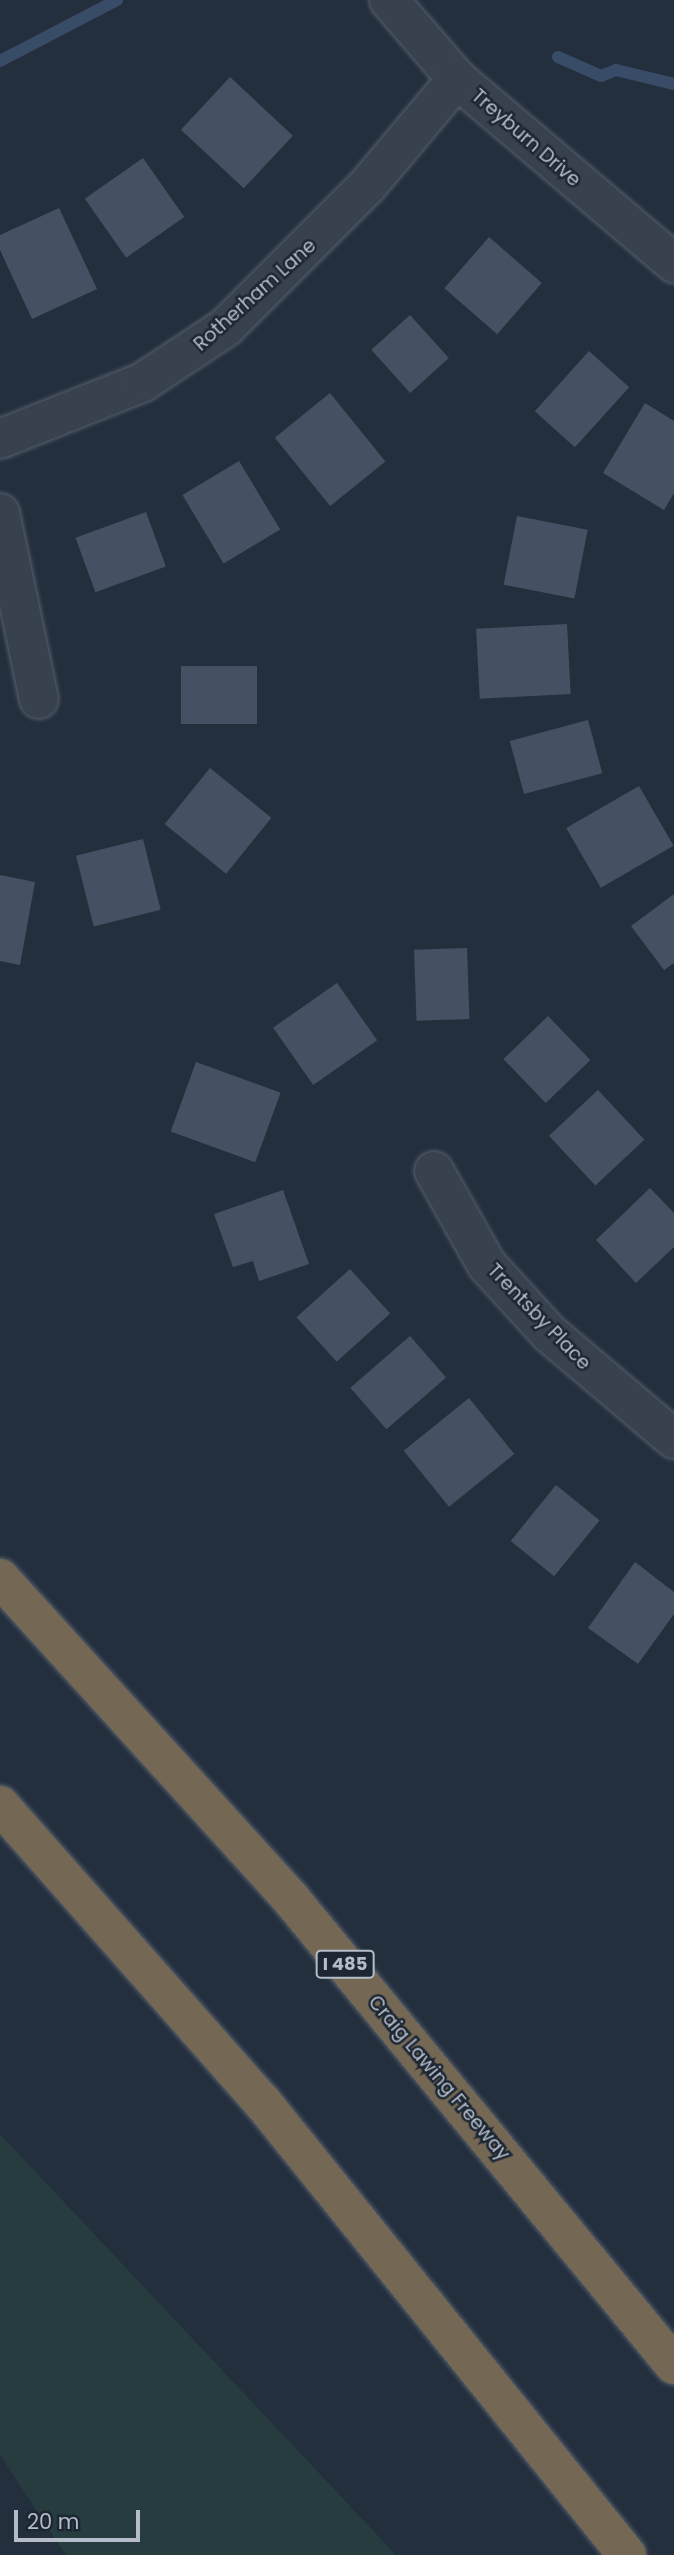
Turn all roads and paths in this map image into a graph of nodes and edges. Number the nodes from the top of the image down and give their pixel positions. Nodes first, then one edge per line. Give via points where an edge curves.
1 (389, 0) edge
2 (457, 79) junction
3 (674, 263) edge
4 (0, 439) edge
5 (0, 513) edge
6 (39, 699) dead end
7 (434, 1171) dead end
8 (674, 1440) edge
9 (0, 1578) edge
10 (0, 1805) edge
11 (674, 2365) edge
12 (627, 2555) edge

1 - 2 street, Treyburn Drive
2 - 3 street, Treyburn Drive
2 - 4 street, Rotherham Lane via 368,185 226,327 144,382
5 - 6 street
7 - 8 street, Trentsby Place via 487,1265 549,1333
9 - 11 highway, Craig Lawing Freeway / I 485 via 290,1899
10 - 12 highway via 263,2103

